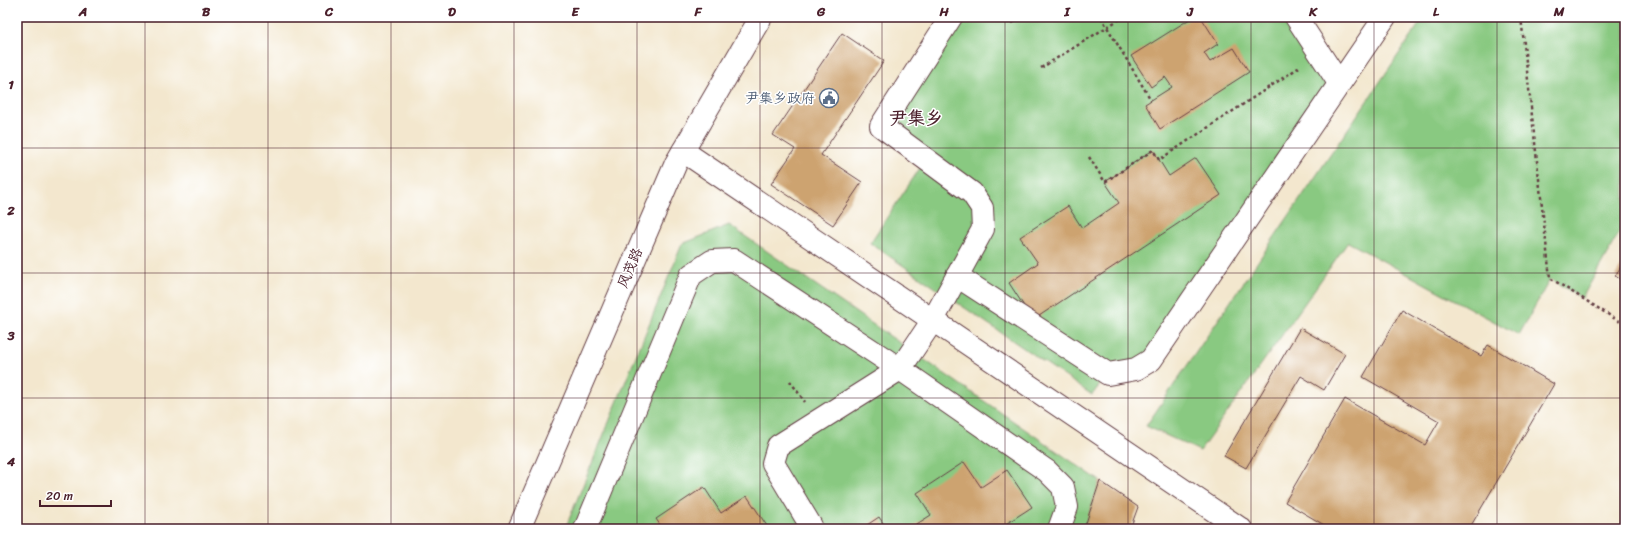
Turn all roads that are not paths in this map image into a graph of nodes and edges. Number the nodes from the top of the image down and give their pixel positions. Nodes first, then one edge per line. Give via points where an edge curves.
1 (761, 17) edge
2 (951, 17) edge
3 (1296, 17) edge
4 (1385, 17) edge
5 (1340, 83) junction
6 (683, 151) junction
7 (957, 276) junction
8 (933, 320) junction
9 (900, 369) junction
10 (519, 529) edge
11 (585, 529) edge
12 (810, 529) edge
13 (1059, 529) edge
14 (1241, 529) edge

1 - 6 street, 风茂路
2 - 7 street via 881,126 972,193 982,208 983,228
3 - 5 street
4 - 5 street
5 - 7 street via 1151,360 1136,369 1108,374
6 - 8 street
6 - 10 street, 风茂路 via 672,171
7 - 8 street
8 - 9 street
8 - 14 street
9 - 11 street via 734,260 712,261 691,275
9 - 12 street via 778,446 773,463 811,526
9 - 13 street via 1047,471 1063,487 1067,507

